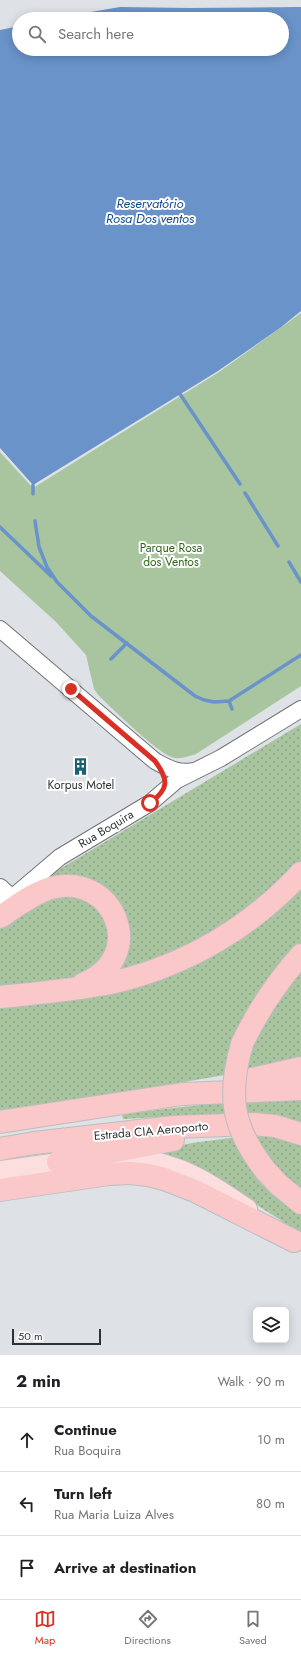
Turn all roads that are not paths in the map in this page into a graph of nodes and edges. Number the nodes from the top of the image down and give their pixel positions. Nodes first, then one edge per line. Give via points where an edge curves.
1 (0, 629) edge
2 (301, 709) edge
3 (155, 761) junction
4 (199, 769) junction
5 (160, 795) junction
6 (301, 873) edge
7 (4, 897) edge
8 (0, 917) edge
9 (301, 955) edge
10 (71, 989) junction
11 (0, 997) edge
12 (301, 1068) edge
13 (301, 1089) edge
14 (182, 1094) junction
15 (0, 1122) edge
16 (301, 1134) edge
17 (0, 1148) edge
18 (0, 1171) edge
19 (61, 1171) junction
20 (0, 1190) edge
21 (301, 1203) edge
22 (298, 1244) edge

1 - 3 street
2 - 4 street, Rua Boquira
3 - 4 street via 180,772
3 - 5 street via 165,777
4 - 5 street, Rua Boquira via 175,781
5 - 7 street, Rua Boquira via 60,856
6 - 10 highway via 246,923 187,957 150,972 114,982
8 - 10 highway via 51,888 77,887 103,901 116,918 119,936 116,954 112,963 99,976
9 - 21 highway, bridge via 263,1003 242,1044 234,1074 234,1107 247,1146 278,1184
10 - 11 highway
12 - 14 highway
13 - 14 highway
14 - 15 highway
16 - 17 highway, Estrada CIA Aeroporto via 275,1126 253,1124 174,1127
16 - 19 highway via 230,1132 164,1142
18 - 19 main road
19 - 20 highway
19 - 22 highway via 130,1173 164,1179 195,1191

